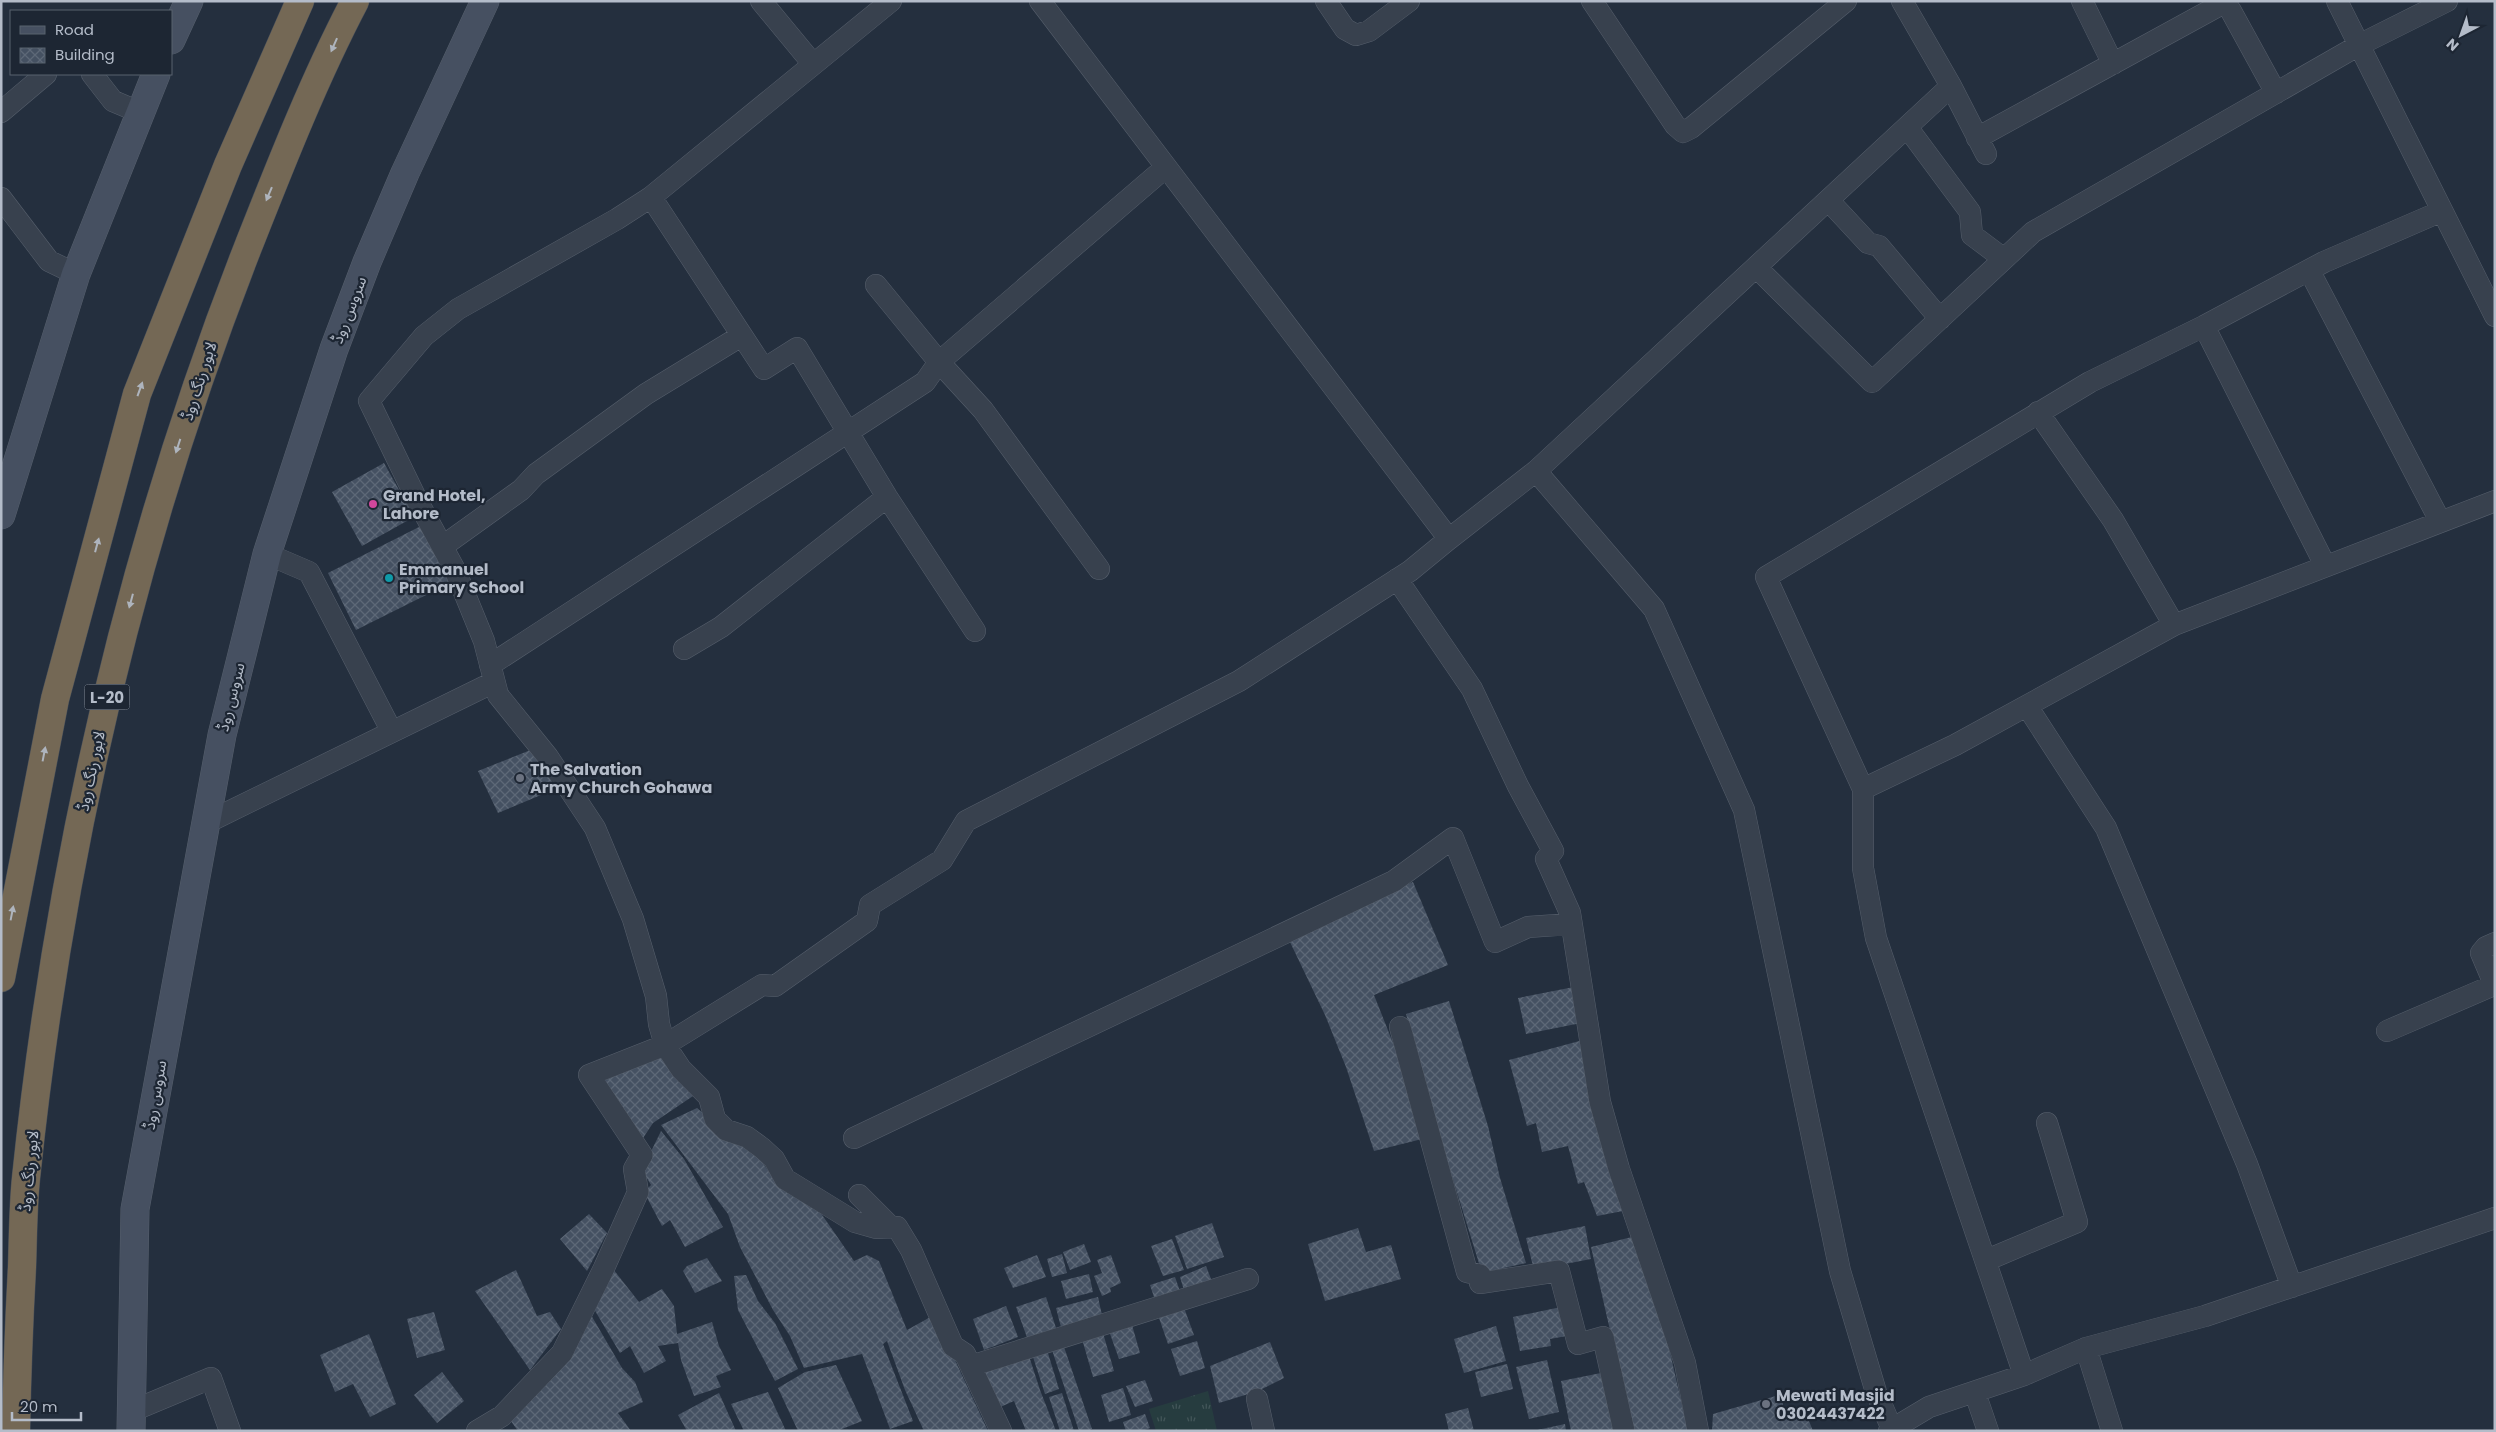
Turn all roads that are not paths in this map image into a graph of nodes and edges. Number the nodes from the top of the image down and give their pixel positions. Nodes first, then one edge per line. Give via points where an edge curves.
1 (189, 1) edge
2 (300, 1) edge
3 (354, 1) edge
4 (485, 1) edge
5 (761, 1) edge
6 (891, 1) edge
7 (1040, 1) edge
8 (1326, 1) edge
9 (1409, 1) edge
10 (1592, 1) edge
11 (1846, 1) edge
12 (1902, 1) edge
13 (2082, 1) edge
14 (2338, 1) edge
15 (2447, 1) edge
16 (2204, 7) edge
17 (172, 38) edge
18 (2361, 44) junction
19 (813, 64) junction
20 (2113, 64) junction
21 (45, 75) edge
22 (93, 75) edge
23 (156, 75) edge
24 (1951, 86) junction
25 (2276, 93) junction
26 (1, 112) edge
27 (140, 112) junction
28 (1907, 127) junction
29 (1166, 167) junction
30 (651, 197) junction
31 (1, 198) edge
32 (1828, 200) junction
33 (2442, 212) junction
34 (2004, 259) junction
35 (1756, 267) junction
36 (2309, 270) junction
37 (76, 274) junction
38 (876, 285) dead end
39 (2495, 316) edge
40 (1940, 319) junction
41 (2204, 326) junction
42 (741, 336) junction
43 (939, 362) junction
44 (2038, 412) junction
45 (848, 432) junction
46 (1536, 471) junction
47 (887, 497) junction
48 (2495, 501) edge
49 (1, 515) edge
50 (2440, 522) junction
51 (1449, 539) junction
52 (442, 546) junction
53 (267, 554) junction
54 (2325, 565) junction
55 (1099, 569) dead end
56 (1397, 580) junction
57 (2174, 625) junction
58 (975, 631) dead end
59 (684, 649) dead end
60 (492, 674) junction
61 (2027, 706) junction
62 (392, 732) junction
63 (1863, 788) junction
64 (204, 824) junction
65 (1571, 924) junction
66 (2495, 943) edge
67 (1, 978) edge
68 (2494, 986) edge
69 (1400, 1026) dead end
70 (2387, 1031) dead end
71 (665, 1044) junction
72 (2047, 1123) dead end
73 (854, 1138) dead end
74 (859, 1195) dead end
75 (2495, 1218) edge
76 (891, 1227) junction
77 (1987, 1260) junction
78 (1248, 1279) dead end
79 (2292, 1287) junction
80 (2086, 1348) junction
81 (971, 1366) junction
82 (2024, 1375) junction
83 (1975, 1393) junction
84 (1257, 1399) dead end
85 (132, 1421) edge
86 (1896, 1429) edge
87 (16, 1431) edge
88 (230, 1431) edge
89 (477, 1431) edge
90 (1001, 1431) edge
91 (1264, 1431) edge
92 (1624, 1431) edge
93 (1698, 1431) edge
94 (1988, 1431) edge
95 (2112, 1431) edge

1 - 17 street
67 -> 2 highway via 55,699 138,394 228,165
3 -> 87 highway, لاہور رنگ روڈ / L-20 via 268,196 213,336 142,563 110,680 54,972 26,1180
4 - 53 street, سروس روڈ via 367,262 334,349
5 - 19 street
6 - 19 street
7 - 29 street
8 - 9 street via 1345,29 1356,35 1369,31
10 - 11 street via 1675,125 1683,132
12 - 24 street
13 - 20 street
14 - 18 street
15 - 18 street
16 - 20 street
16 - 25 street via 2227,5
18 - 25 street
18 - 33 street
19 - 30 street
20 - 24 street via 1981,146
21 - 26 street
22 - 27 street via 113,101
23 - 27 street
24 - 28 street
25 - 34 street via 2033,232
27 - 37 street
28 - 32 street
28 - 34 street via 1970,212 1972,235
29 - 43 street
29 - 51 street
30 - 42 street
30 - 52 street via 458,309 424,336 370,401
31 - 37 street via 50,261
32 - 35 street
32 - 40 street via 1868,243 1879,246
33 - 36 street
33 - 39 street
34 - 40 street
35 - 40 street via 1872,382
35 - 46 street
36 - 41 street
36 - 50 street
37 - 49 street
38 - 43 street
41 - 44 street via 2090,382
41 - 54 street
42 - 45 street via 764,369 796,348
42 - 52 street via 646,394
43 - 45 street via 926,382
43 - 55 street via 983,410
44 - 57 street via 2113,520
44 - 63 street via 1766,577
45 - 47 street
45 - 60 street
46 - 51 street
46 - 86 street via 1654,609 1744,810 1840,1271 1876,1392
47 - 58 street
47 - 59 street via 721,627
48 - 50 street
50 - 54 street
51 - 56 street
52 - 60 street via 456,570 484,641
53 - 62 street via 309,572
53 - 64 street, سروس روڈ via 222,735
54 - 57 street
56 - 65 street via 1472,689 1553,851 1546,859 1570,913
56 - 71 street via 1239,681 966,820 942,860 870,905 867,921 775,986 762,984
57 - 61 street
60 - 62 street
60 - 71 street via 498,695 548,757 596,828 633,919 656,996
61 - 63 street via 1955,745
61 - 79 street via 2106,828 2247,1164
62 - 64 street
63 - 77 street via 1863,868 1876,938
64 - 85 street, سروس روڈ via 135,1209
65 - 73 street via 1528,927 1495,942 1453,838 1394,881
65 - 93 street via 1600,1102 1619,1169 1685,1363
66 - 68 street via 2481,954
68 - 70 street
69 - 92 street via 1467,1272 1480,1275 1480,1283 1559,1271 1578,1344 1603,1337
71 - 76 street via 681,1069 709,1098 715,1119 726,1130 747,1137 774,1159 785,1179 855,1222 876,1228
71 - 89 street via 589,1075 642,1154 634,1170 638,1192 562,1353 502,1416
72 - 77 street via 2077,1222
74 - 76 street
75 - 79 street
76 - 81 street via 897,1227 911,1250 953,1346 965,1354
77 - 82 street
78 - 81 street
79 - 80 street via 2205,1316
80 - 82 street
80 - 95 street
81 - 90 street
82 - 83 street
83 - 86 street via 1929,1407
83 - 94 street
84 - 91 street
85 - 88 street via 211,1378

